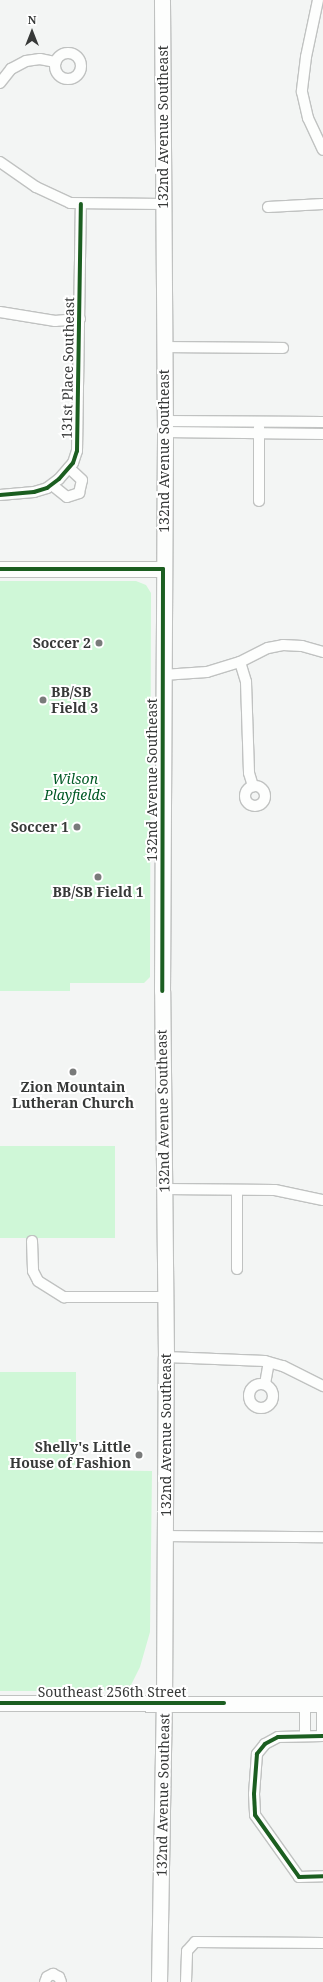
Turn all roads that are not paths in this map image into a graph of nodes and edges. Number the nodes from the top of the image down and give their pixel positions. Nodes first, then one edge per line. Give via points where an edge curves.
1 (162, 0) edge
2 (318, 0) edge
3 (56, 62) dead end
4 (0, 83) edge
5 (323, 150) edge
6 (0, 162) edge
7 (81, 204) junction
8 (163, 204) junction
9 (323, 204) edge
10 (268, 207) dead end
11 (0, 312) edge
12 (80, 319) junction
13 (165, 347) junction
14 (283, 348) dead end
15 (259, 421) junction
16 (323, 422) edge
17 (165, 426) junction
18 (259, 433) junction
19 (323, 434) edge
20 (69, 468) junction
21 (56, 482) junction
22 (0, 495) edge
23 (259, 501) dead end
24 (0, 569) edge
25 (163, 569) junction
26 (323, 652) edge
27 (240, 662) junction
28 (163, 675) junction
29 (253, 786) dead end
30 (165, 1189) junction
31 (237, 1190) junction
32 (323, 1200) edge
33 (32, 1240) dead end
34 (237, 1269) dead end
35 (166, 1297) junction
36 (166, 1357) junction
37 (269, 1362) junction
38 (265, 1384) dead end
39 (323, 1386) edge
40 (166, 1536) junction
41 (323, 1537) edge
42 (0, 1702) edge
43 (164, 1703) junction
44 (305, 1704) junction
45 (322, 1704) edge
46 (305, 1736) junction
47 (323, 1736) edge
48 (323, 1876) edge
49 (323, 1943) edge
50 (44, 1982) edge
51 (61, 1982) edge
52 (159, 1982) edge
53 (186, 1982) edge

1 - 8 main road, 132nd Avenue Southeast
2 - 5 street via 306,57 302,92 308,118
3 - 4 street via 26,60 11,68
6 - 7 street via 59,199
7 - 8 street
7 - 12 street, 131st Place Southeast
8 - 13 main road, 132nd Avenue Southeast
9 - 10 street
11 - 12 street via 55,321
12 - 20 street, 131st Place Southeast via 79,438 77,451
13 - 14 street
13 - 17 main road, 132nd Avenue Southeast
15 - 16 street
15 - 17 street
15 - 18 street
17 - 18 street
17 - 25 main road, 132nd Avenue Southeast
18 - 19 street
18 - 23 street
20 - 21 street, 131st Place Southeast
20 - 21 street via 82,480 79,493 67,497
21 - 22 street via 34,492
24 - 25 main road
25 - 28 main road, 132nd Avenue Southeast
26 - 27 street via 302,646 283,645 268,648
27 - 28 street via 207,672
27 - 29 street via 246,682 249,773
28 - 30 main road, 132nd Avenue Southeast via 162,991
30 - 31 street
30 - 35 main road, 132nd Avenue Southeast
31 - 32 street via 275,1190
31 - 34 street
33 - 35 street via 33,1271 38,1281 64,1297
35 - 36 main road, 132nd Avenue Southeast
36 - 37 street
36 - 40 main road, 132nd Avenue Southeast
37 - 38 street
37 - 39 street via 290,1369
40 - 41 street
40 - 43 main road, 132nd Avenue Southeast
42 - 43 main road, Southeast 256th Street
43 - 44 main road, Southeast 256th Street
43 - 52 main road, 132nd Avenue Southeast
44 - 45 main road, Southeast 256th Street
44 - 46 street
45 - 47 street
46 - 47 street
46 - 48 street via 278,1737 265,1744 257,1754 255,1815 299,1877
49 - 53 street via 195,1942 187,1951
50 - 51 street via 53,1974 59,1977

